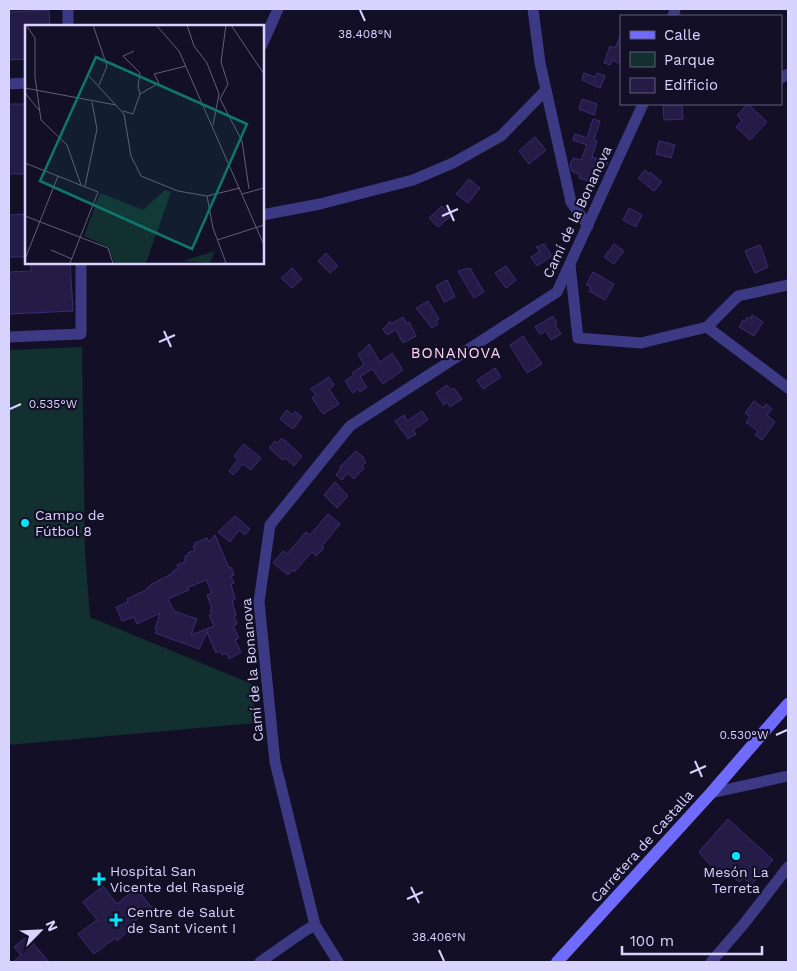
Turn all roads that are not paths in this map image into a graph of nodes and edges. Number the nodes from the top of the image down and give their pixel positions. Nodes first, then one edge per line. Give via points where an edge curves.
1 (68, 9) edge
2 (278, 9) edge
3 (533, 9) edge
4 (68, 25) edge
5 (264, 40) edge
6 (25, 83) edge
7 (9, 84) edge
8 (546, 91) junction
9 (643, 105) edge
10 (264, 215) edge
11 (588, 226) junction
12 (570, 263) junction
13 (81, 264) edge
14 (788, 285) edge
15 (706, 327) junction
16 (9, 337) edge
17 (788, 388) edge
18 (788, 704) edge
19 (788, 776) edge
20 (711, 793) junction
21 (788, 867) edge
22 (315, 925) junction
23 (260, 962) edge
24 (338, 962) edge
25 (557, 962) edge
26 (711, 962) edge

1 - 4 street
2 - 5 street
3 - 8 street
6 - 7 street
8 - 10 street via 500,136 453,163 413,180
8 - 11 street via 571,202
9 - 11 street, Camí de la Bonanova
11 - 12 street, Camí de la Bonanova
12 - 15 street via 578,338 641,343
12 - 22 street, Camí de la Bonanova via 557,292 350,426 270,525 259,602 275,762
13 - 16 street via 82,334
14 - 15 street via 738,296
15 - 17 street
18 - 20 main road, Carretera de Castalla
19 - 20 street
20 - 25 main road, Carretera de Castalla
21 - 26 street
22 - 23 street
22 - 24 street, Camí de la Bonanova

